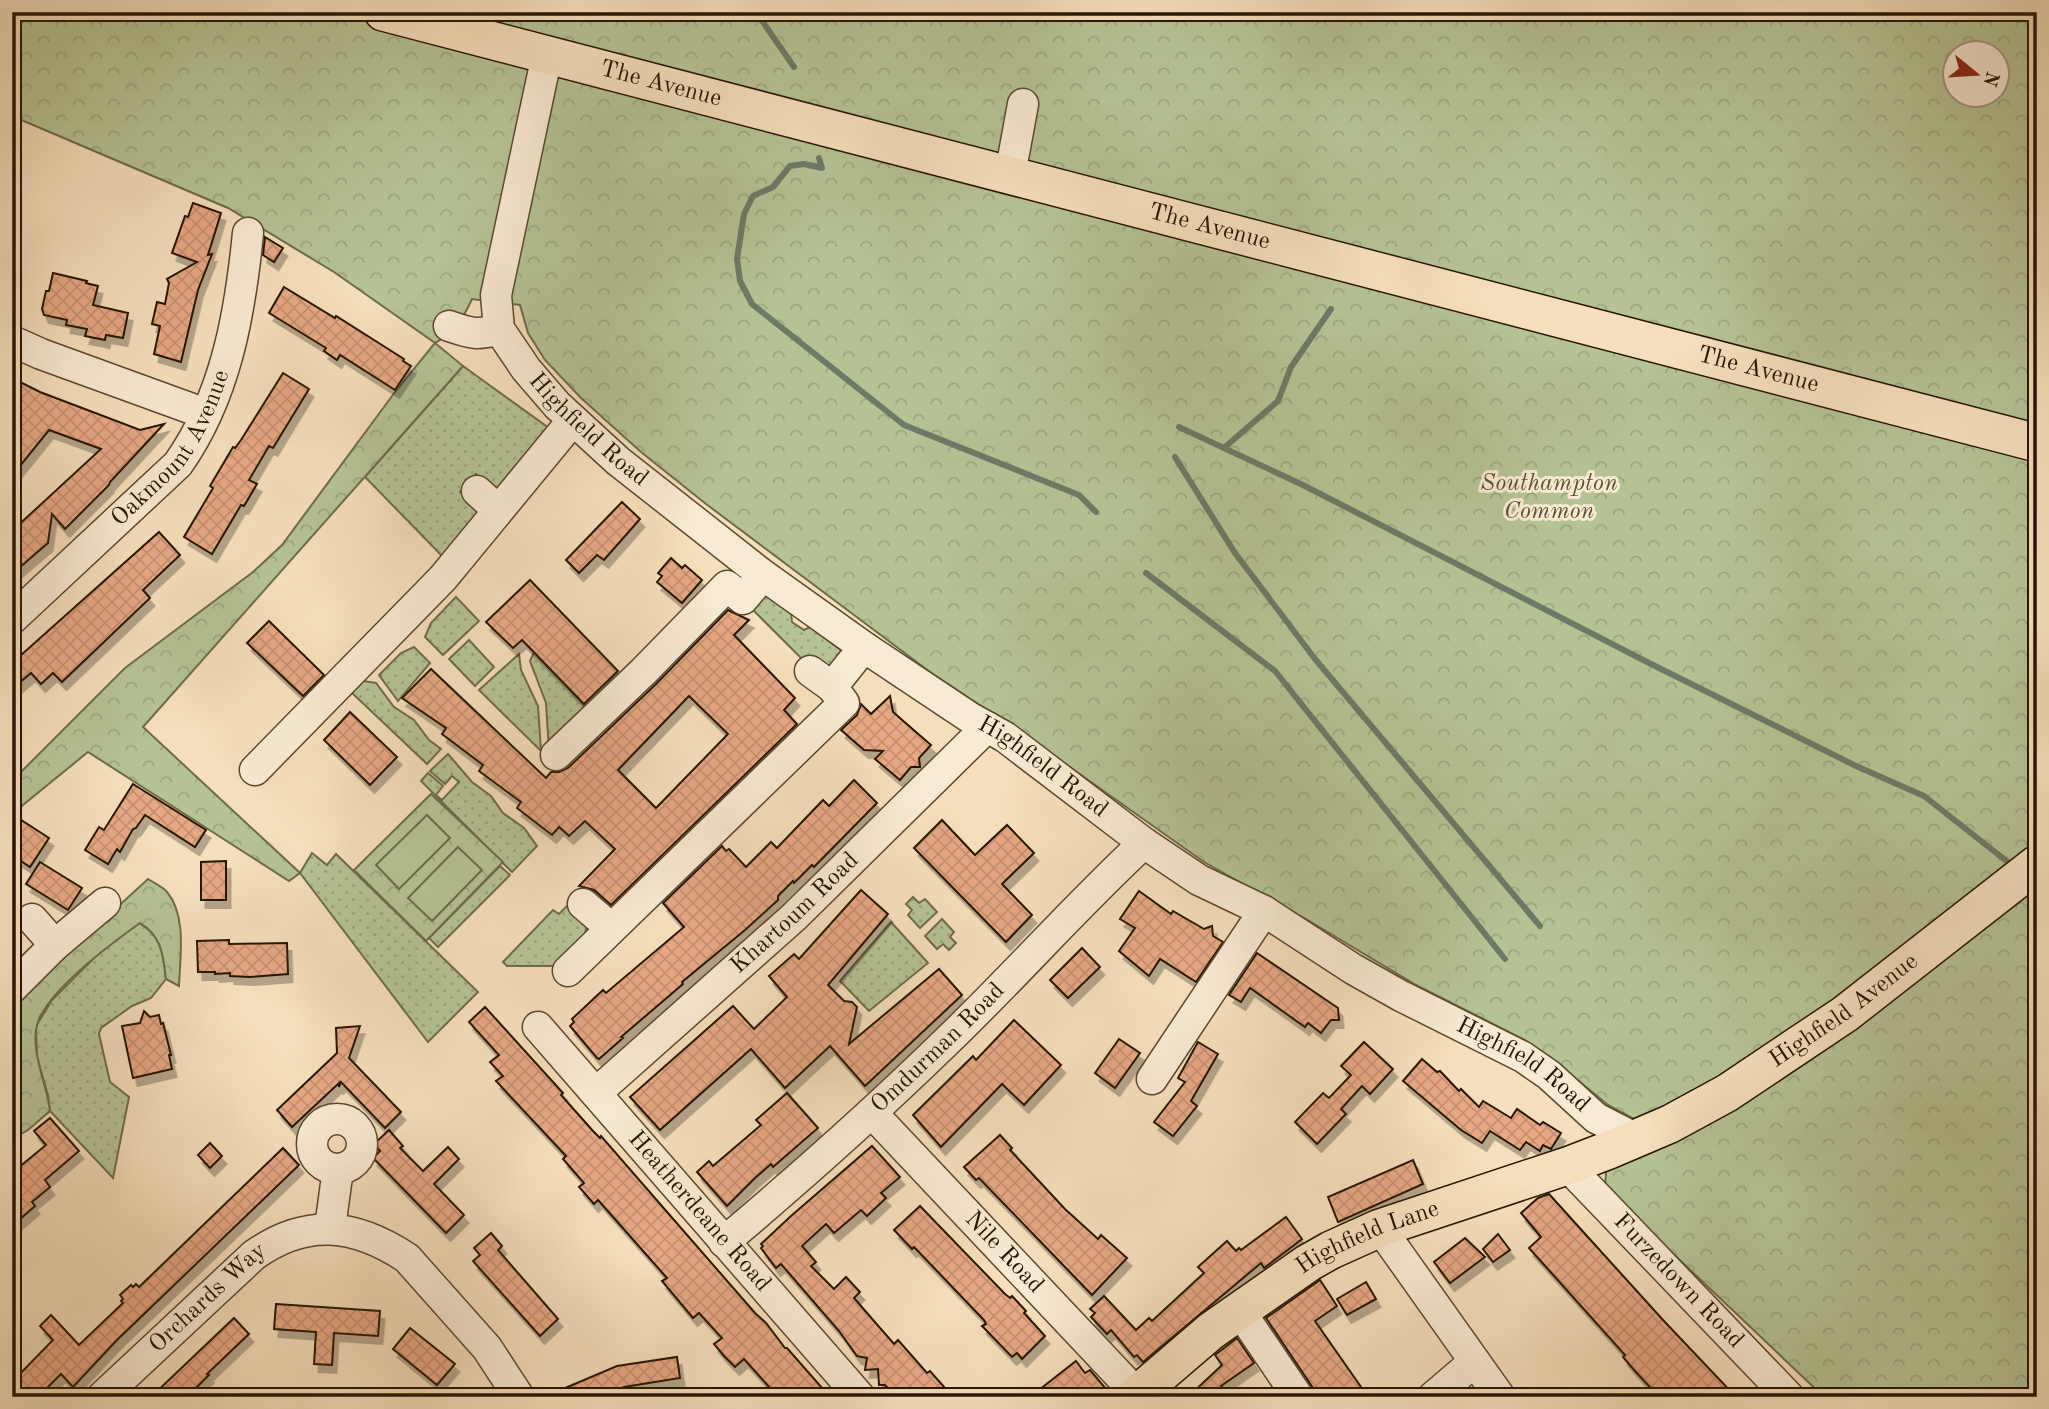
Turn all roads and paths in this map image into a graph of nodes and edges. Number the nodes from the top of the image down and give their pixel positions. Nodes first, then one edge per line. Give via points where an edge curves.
1 (383, 12) edge
2 (547, 55) junction
3 (1023, 104) dead end
4 (1010, 176) junction
5 (248, 233) dead end
6 (449, 326) dead end
7 (499, 330) junction
8 (12, 341) edge
9 (206, 414) junction
10 (573, 420) junction
11 (2037, 443) edge
12 (763, 575) junction
13 (12, 619) edge
14 (863, 648) junction
15 (987, 727) junction
16 (556, 755) dead end
17 (255, 770) dead end
18 (1144, 843) junction
19 (2037, 864) edge
20 (106, 903) dead end
21 (583, 904) dead end
22 (1264, 911) junction
23 (32, 919) dead end
24 (611, 928) junction
25 (55, 945) junction
26 (568, 971) dead end
27 (12, 988) edge
28 (538, 1027) dead end
29 (1152, 1079) dead end
30 (596, 1093) junction
31 (872, 1113) junction
32 (1635, 1138) junction
33 (1570, 1166) junction
34 (338, 1169) dead end
35 (330, 1228) junction
36 (1380, 1228) junction
37 (724, 1242) junction
38 (1250, 1326) dead end
39 (1475, 1363) junction
40 (1135, 1395) edge
41 (102, 1397) edge
42 (519, 1397) edge
43 (860, 1397) edge
44 (1298, 1397) edge
45 (1433, 1397) edge
46 (1500, 1397) edge
47 (1789, 1397) edge

1 - 2 main road, The Avenue
2 - 4 main road, The Avenue
2 - 7 street, Highfield Road via 496,295
3 - 4 street
4 - 11 main road, The Avenue
5 - 9 street, Oakmount Avenue via 233,338
6 - 7 street via 474,334
7 - 10 street, Highfield Road via 526,369
8 - 9 street
9 - 13 street, Oakmount Avenue via 178,464
10 - 12 street, Highfield Road
10 - 17 street via 487,500 430,593
12 - 14 street, Highfield Road
12 - 16 street via 743,599 727,586
14 - 15 street, Highfield Road
14 - 24 street via 821,679 844,703
15 - 18 street, Highfield Road
15 - 30 street, Khartoum Road via 794,917
18 - 22 street, Highfield Road via 1199,880
18 - 31 street, Omdurman Road
19 - 32 main road, Highfield Avenue via 1780,1059 1697,1110
20 - 25 street
21 - 24 street
22 - 29 street
22 - 32 street, Highfield Road via 1353,970 1523,1057 1549,1074 1596,1118
23 - 25 street
24 - 26 street
25 - 27 street
28 - 30 street, Heatherdeane Road
30 - 37 street, Heatherdeane Road
31 - 37 street, Omdurman Road
31 - 40 street, Nile Road
32 - 33 main road, Highfield Lane
33 - 36 main road, Highfield Lane
33 - 47 street, Furzedown Road
34 - 35 street
35 - 41 street, Orchards Way via 297,1232 254,1255
35 - 42 street, Orchards Way via 366,1238 407,1258 487,1348
36 - 39 street
36 - 40 main road, Highfield Lane via 1307,1264 1211,1331
37 - 43 street, Heatherdeane Road
38 - 44 street
39 - 45 street
39 - 46 street

